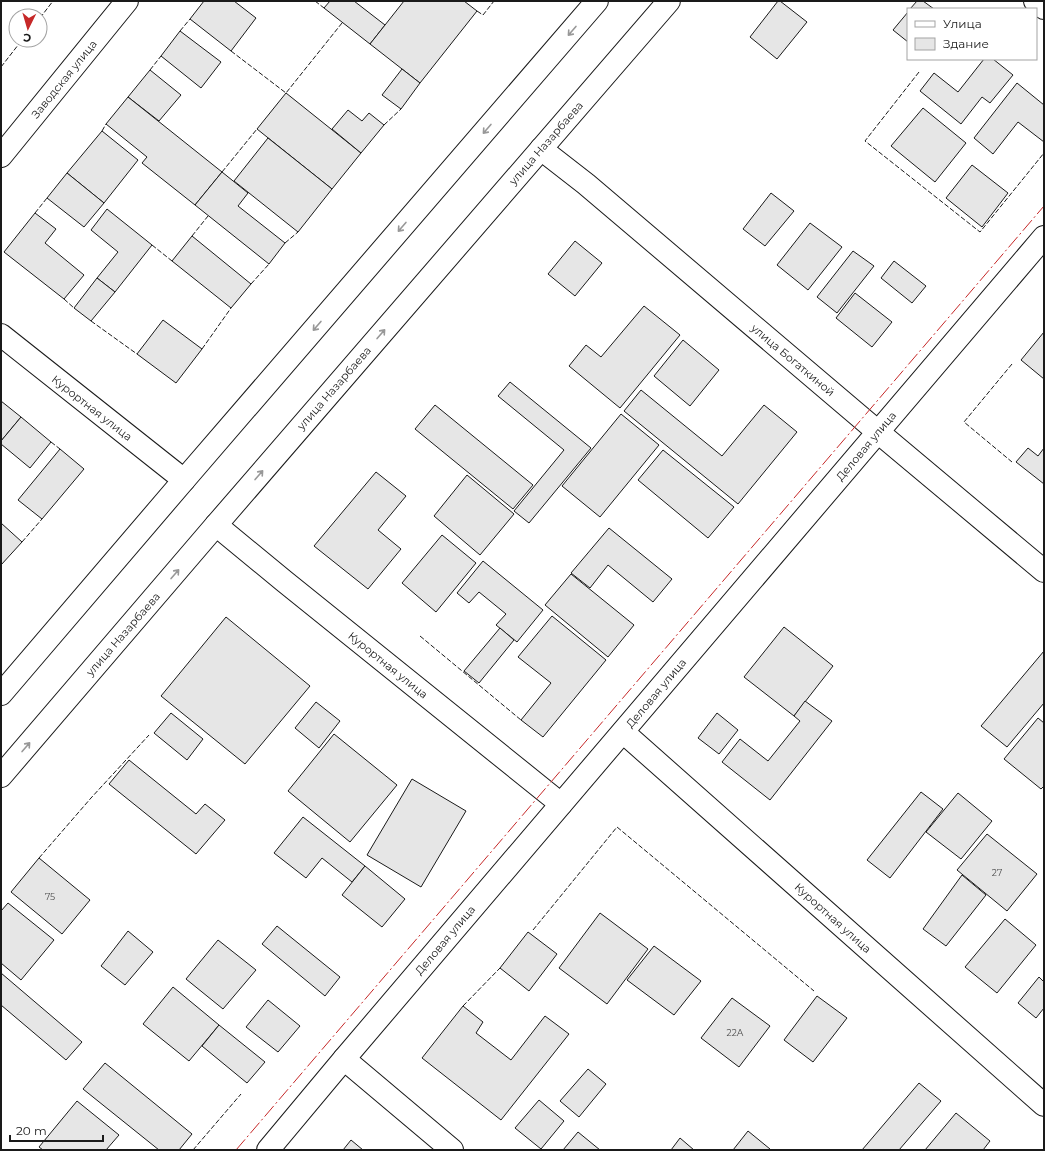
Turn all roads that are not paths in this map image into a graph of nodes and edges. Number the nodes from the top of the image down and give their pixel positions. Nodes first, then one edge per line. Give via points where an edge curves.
1 (127, 1) edge
2 (597, 1) edge
3 (669, 1) edge
4 (1035, 1) edge
5 (1044, 8) edge
6 (541, 149) junction
7 (1, 156) edge
8 (1044, 237) edge
9 (1, 335) edge
10 (878, 432) junction
11 (184, 480) junction
12 (216, 525) junction
13 (1044, 571) edge
14 (1, 694) edge
15 (623, 732) junction
16 (1, 776) edge
17 (561, 804) junction
18 (344, 1059) junction
19 (1044, 1105) edge
20 (268, 1150) edge
21 (452, 1150) edge

1 - 7 street, Заводская улица
2 -> 11 street
3 - 6 street, улица Назарбаева
4 - 5 street
6 - 10 street, улица Богаткиной via 592,189
12 -> 6 street, улица Назарбаева
8 - 10 street, Деловая улица
9 - 11 street, Курортная улица
10 - 13 street, улица Богаткиной
10 - 15 street, Деловая улица
11 - 14 street
16 -> 12 street, улица Назарбаева
12 - 17 street, Курортная улица
15 - 17 street, Деловая улица
15 - 19 street, Курортная улица
17 - 18 street, Деловая улица
18 - 20 street, Деловая улица
18 - 21 street

